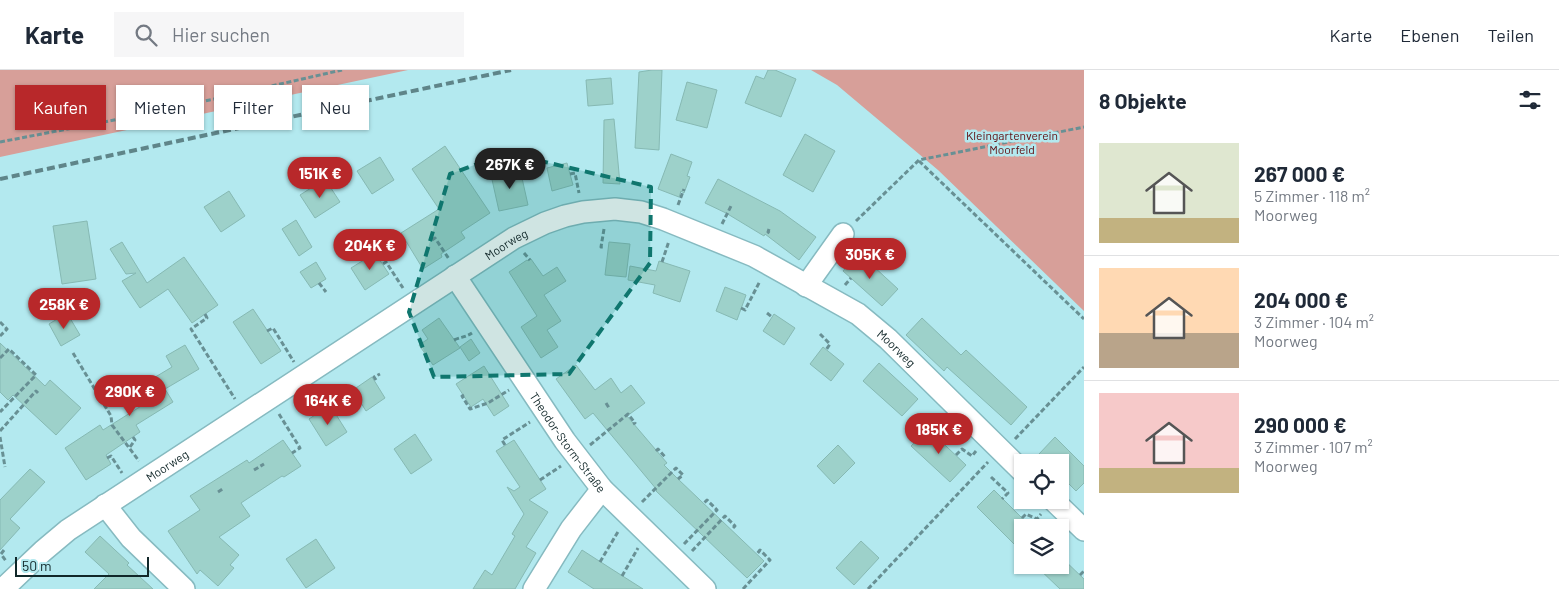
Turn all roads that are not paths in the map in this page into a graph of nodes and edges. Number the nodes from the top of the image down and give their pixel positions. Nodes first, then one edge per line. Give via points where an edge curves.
1 (843, 234) road end
2 (457, 275) junction
3 (806, 286) junction
4 (1014, 463) edge
5 (602, 489) junction
6 (105, 505) junction
7 (1062, 509) edge
8 (1084, 530) edge
9 (4, 589) edge
10 (184, 589) edge
11 (534, 589) edge
12 (705, 589) edge

1 - 3 street
2 - 3 street, Moorweg via 522,232 582,212 615,209 641,212 714,239 770,263
2 - 5 street, Theodor-Storm-Straße via 545,412
2 - 6 street, Moorweg
3 - 4 street, Moorweg via 858,314 888,339
5 - 11 street via 571,529
5 - 12 street, Theodor-Storm-Straße
6 - 9 street, Moorweg via 55,540
6 - 10 street via 131,538
7 - 8 street

